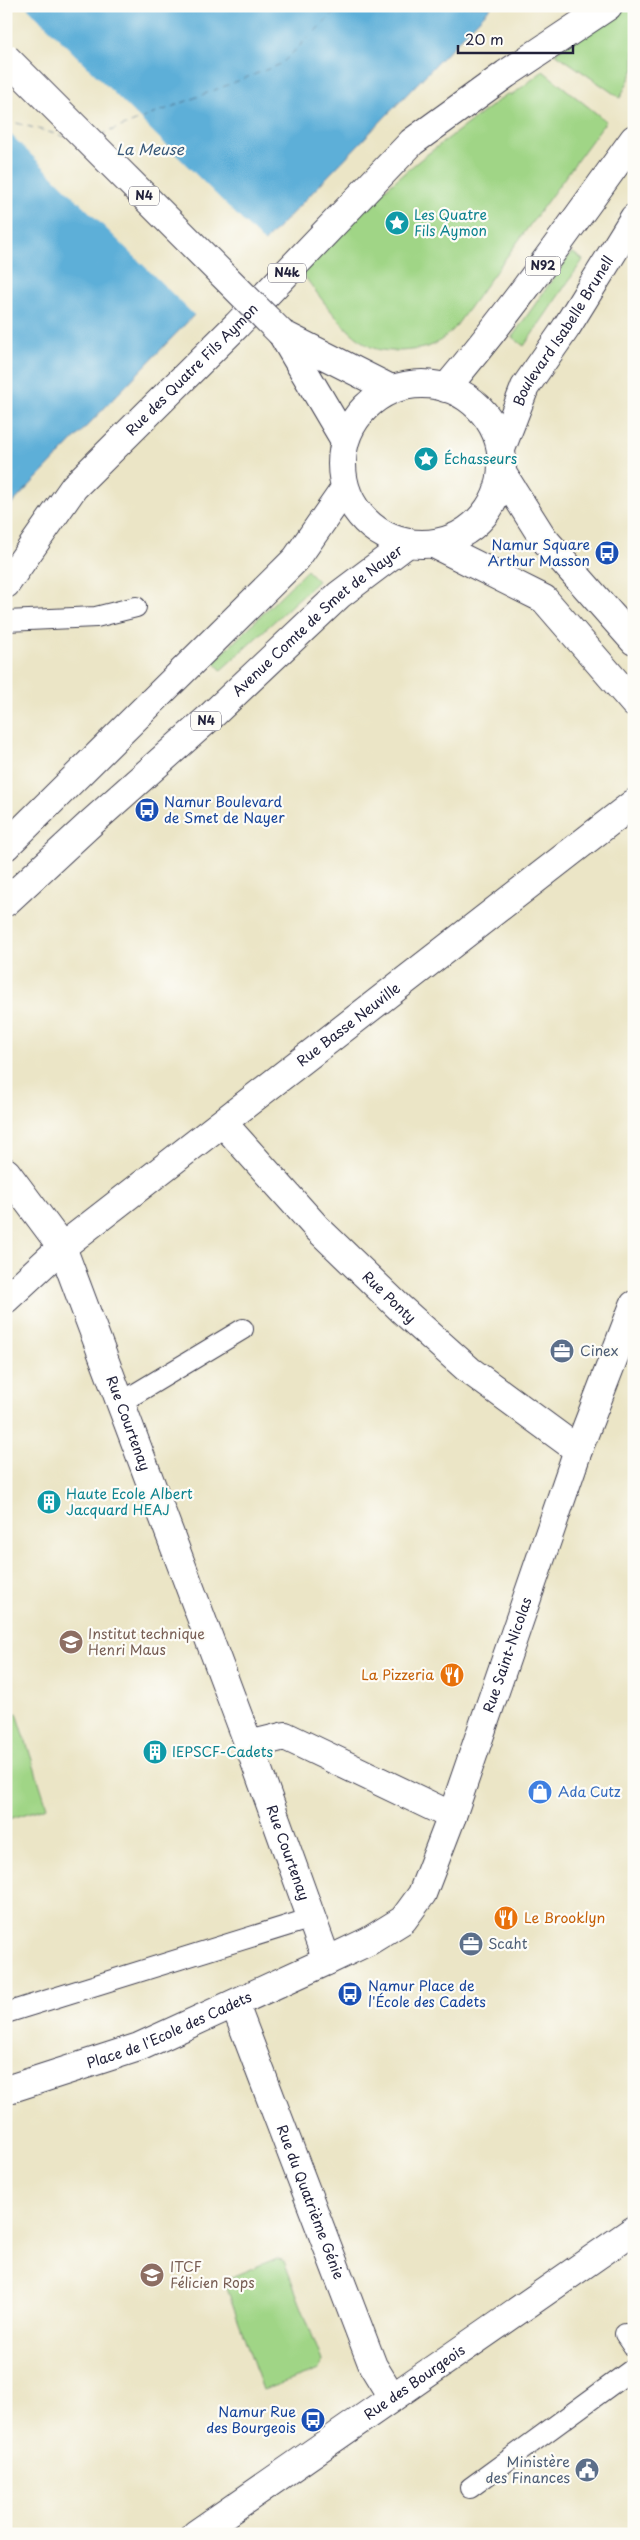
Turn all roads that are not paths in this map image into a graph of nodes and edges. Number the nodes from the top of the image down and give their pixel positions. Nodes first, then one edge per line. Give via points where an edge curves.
1 (608, 6) edge
2 (6, 58) edge
3 (634, 139) edge
4 (634, 218) edge
5 (282, 334) junction
6 (446, 388) junction
7 (390, 389) junction
8 (344, 439) junction
9 (502, 461) junction
10 (344, 490) junction
11 (408, 544) junction
12 (436, 545) junction
13 (6, 584) edge
14 (136, 607) dead end
15 (6, 621) edge
16 (634, 641) edge
17 (634, 703) edge
18 (634, 803) edge
19 (6, 846) edge
20 (6, 902) edge
21 (223, 1123) junction
22 (6, 1172) edge
23 (62, 1247) junction
24 (6, 1299) edge
25 (634, 1305) edge
26 (243, 1329) dead end
27 (120, 1403) junction
28 (578, 1450) junction
29 (249, 1745) junction
30 (452, 1816) junction
31 (312, 1918) junction
32 (327, 1961) junction
33 (235, 2005) junction
34 (6, 2013) edge
35 (6, 2090) edge
36 (634, 2230) edge
37 (634, 2368) edge
38 (392, 2397) junction
39 (470, 2488) dead end
40 (196, 2534) edge

1 - 13 street, Rue des Quatre Fils Aymon / N4k via 412,142 237,325 74,487
2 - 5 street, N4, bridge
3 - 6 street, N92 via 544,264
4 - 9 street, Boulevard Isabelle Brunell via 525,387
5 - 7 street, N4
5 - 8 street, N4
6 - 7 street via 409,384
6 - 9 street via 472,401 491,423
7 - 8 street via 362,409
8 - 10 street via 340,465
9 - 12 street via 495,498 481,519 461,535
9 - 16 street via 543,538
10 - 11 street via 359,516 382,535
10 - 19 street via 296,560
11 - 12 street
11 - 20 street, Avenue Comte de Smet de Nayer / N4 via 334,599 210,717
12 - 17 street via 544,599
14 - 15 lane via 96,617
18 - 21 street, Rue Basse Neuville
21 - 23 street, Rue Basse Neuville
21 - 28 street, Rue Ponty via 317,1228 402,1309 469,1370
22 - 23 street, Rue Courtenay
23 - 24 street, Rue Basse Neuville
23 - 27 street, Rue Courtenay
25 - 28 street, Rue Saint-Nicolas
26 - 27 lane
27 - 29 street, Rue Courtenay
28 - 30 street, Rue Saint-Nicolas
29 - 30 street via 285,1736
29 - 31 street, Rue Courtenay
30 - 32 street, Rue Saint-Nicolas via 422,1894 403,1920
31 - 32 street, Rue Courtenay
31 - 34 lane
32 - 33 street, Place de l'Ecole des Cadets
33 - 35 street, Place de l'Ecole des Cadets via 139,2047
33 - 38 street, Rue du Quatrième Génie via 373,2366
36 - 38 street, Rue des Bourgeois
37 - 39 lane
38 - 40 street, Rue des Bourgeois

